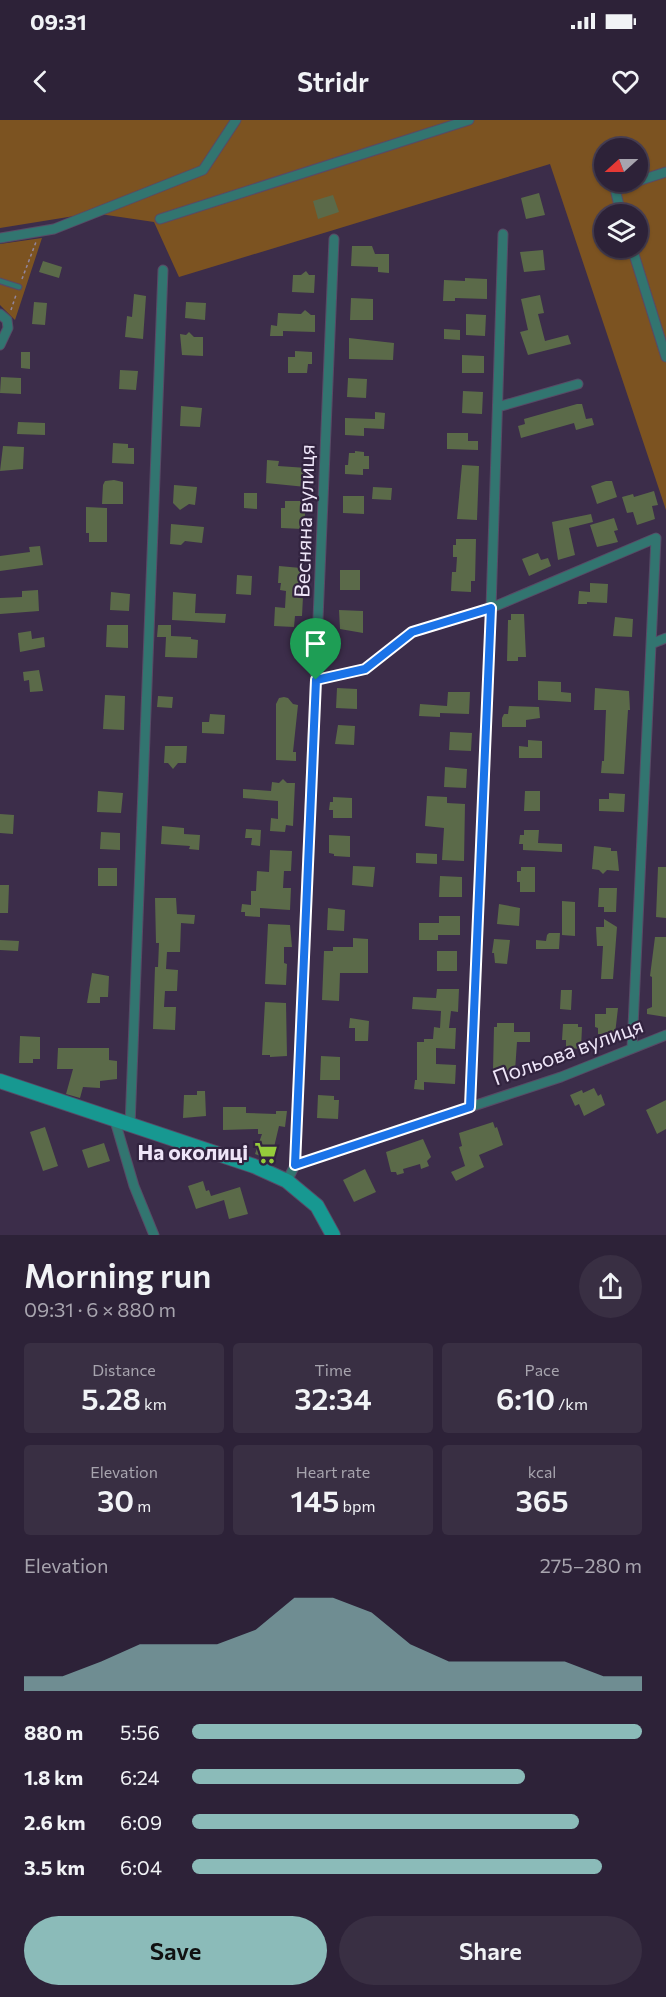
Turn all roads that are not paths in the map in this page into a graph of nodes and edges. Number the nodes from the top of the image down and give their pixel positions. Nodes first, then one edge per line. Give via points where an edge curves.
1 (236, 120) edge
2 (469, 120) edge
3 (666, 172) edge
4 (648, 178) edge
5 (160, 219) dead end
6 (503, 234) dead end
7 (0, 238) edge
8 (334, 239) dead end
9 (635, 258) edge
10 (163, 270) dead end
11 (0, 281) edge
12 (19, 287) road end
13 (4, 317) edge
14 (0, 345) edge
15 (666, 357) edge
16 (578, 384) dead end
17 (498, 407) junction
18 (491, 608) junction
19 (666, 638) edge
20 (651, 644) junction
21 (666, 1035) edge
22 (632, 1048) junction
23 (0, 1081) edge
24 (470, 1107) junction
25 (115, 1121) junction
26 (130, 1126) junction
27 (295, 1165) junction
28 (287, 1181) junction
29 (154, 1235) edge
30 (333, 1235) edge

1 - 7 street via 203,170 54,229
2 - 5 street
3 - 4 street
6 - 17 street
8 - 27 street, Весняна вулиця
9 - 15 street
10 - 26 street
11 - 12 lane
13 - 14 street via 8,328
16 - 17 street
17 - 18 street
18 - 20 street via 656,538
18 - 24 street
19 - 20 street
20 - 22 street
21 - 22 street, Польова вулиця
22 - 24 street, Польова вулиця
23 - 25 street
24 - 27 street, Польова вулиця
25 - 26 street
25 - 29 street via 134,1186
26 - 28 street via 254,1166
27 - 28 street
28 - 30 street via 317,1206

